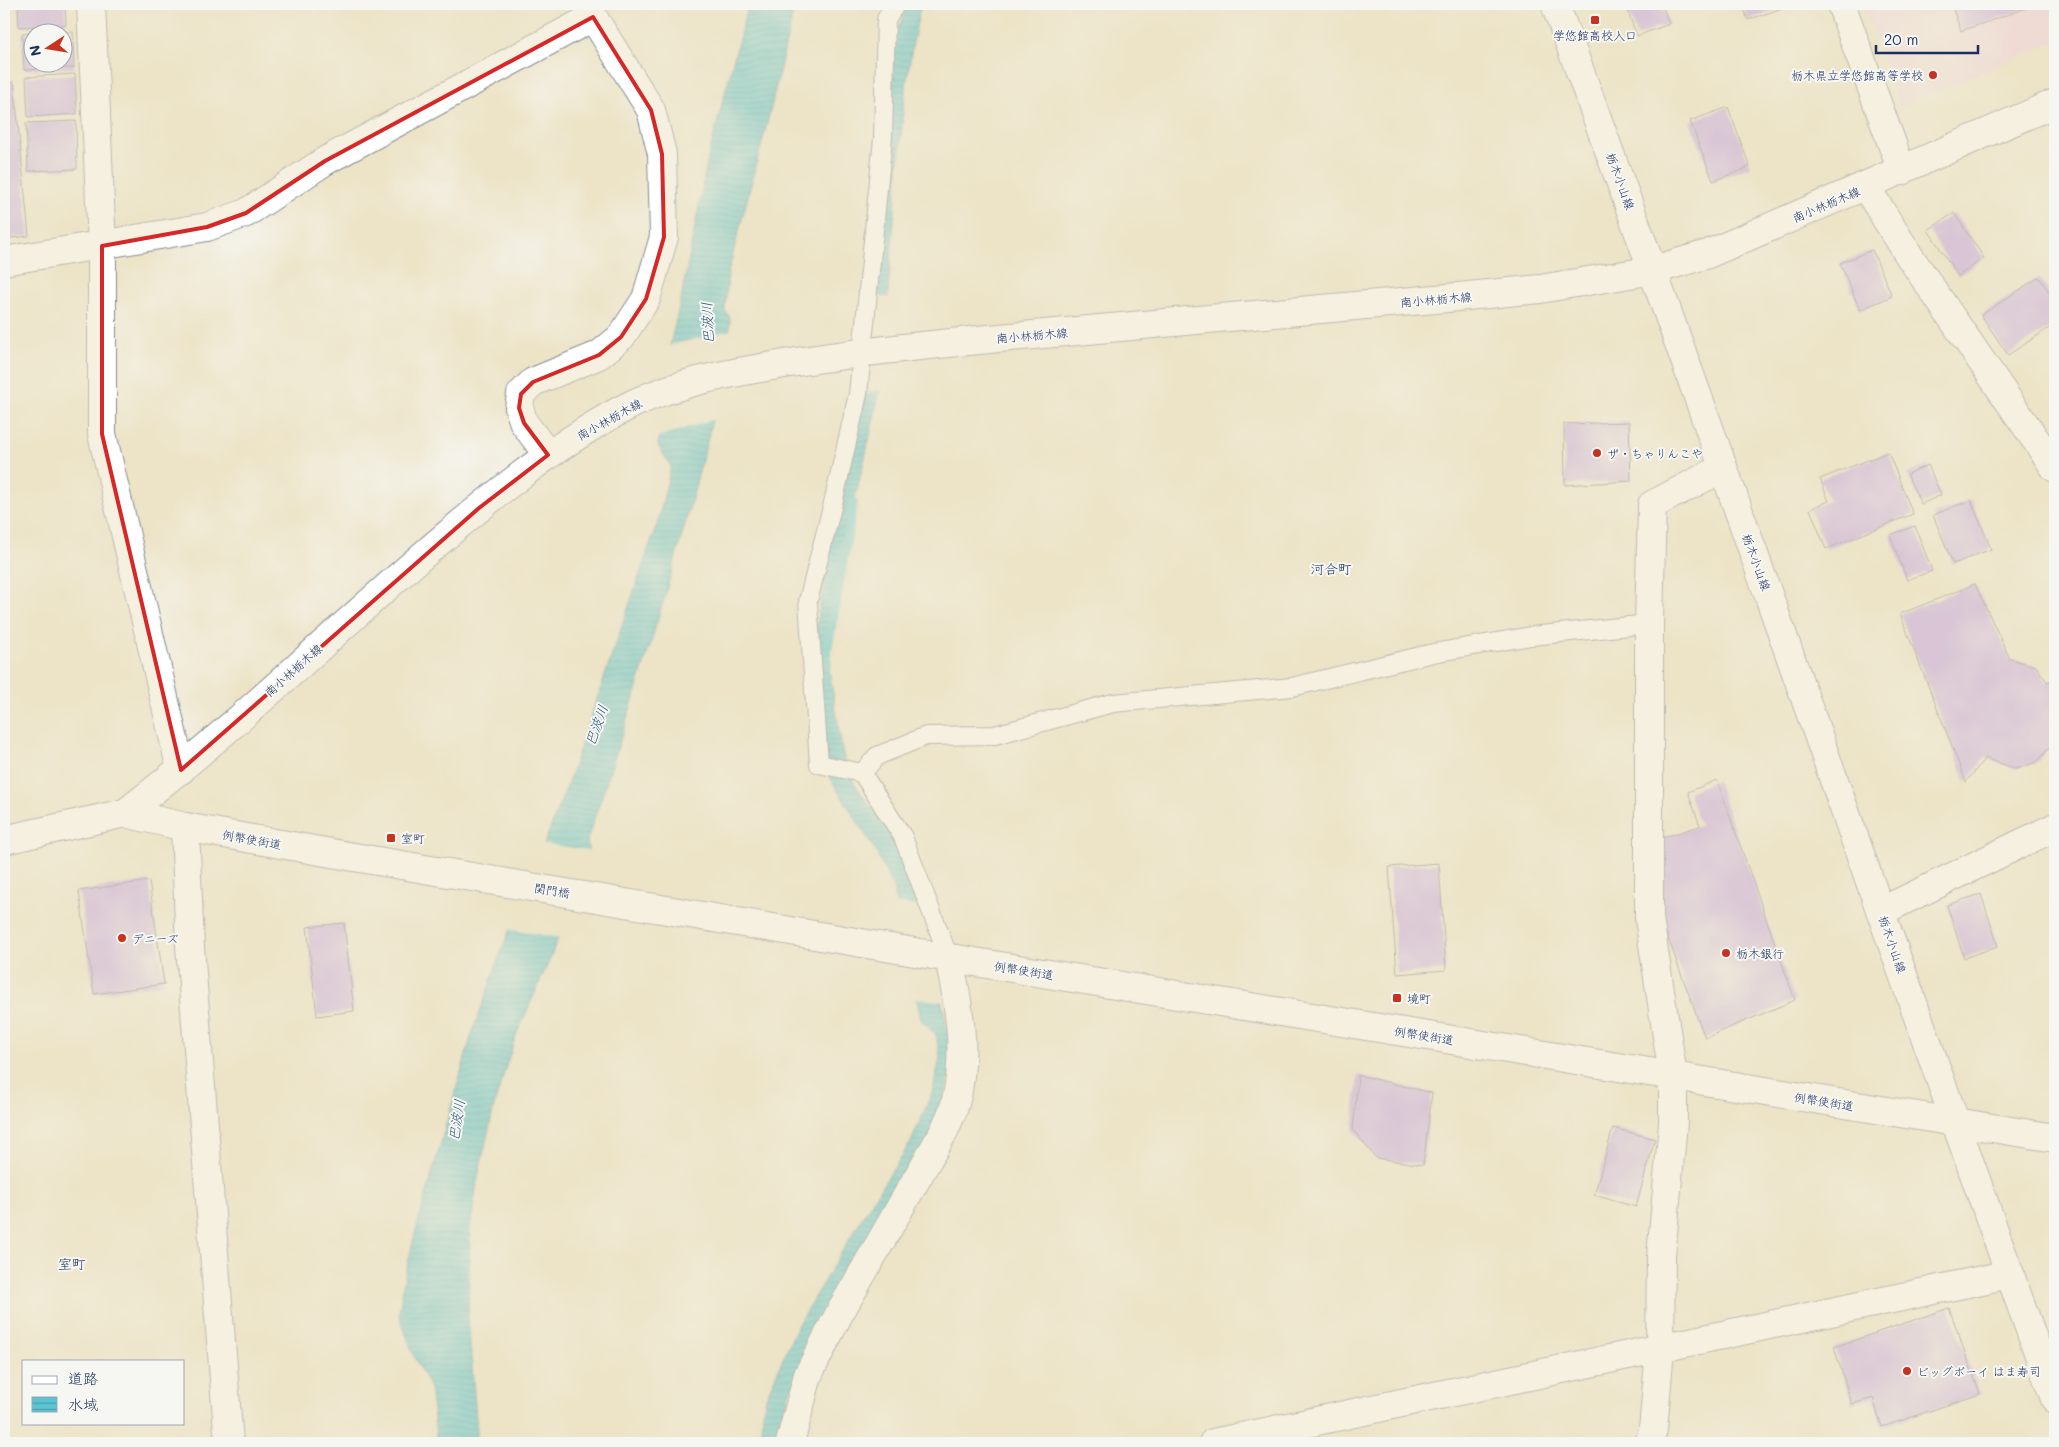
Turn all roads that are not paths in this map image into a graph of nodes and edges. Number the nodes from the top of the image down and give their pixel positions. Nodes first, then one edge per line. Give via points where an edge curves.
1 (91, 4) edge
2 (896, 4) edge
3 (1555, 4) edge
4 (1841, 4) edge
5 (591, 10) edge
6 (2055, 103) edge
7 (1902, 171) junction
8 (1866, 187) junction
9 (102, 246) junction
10 (4, 261) edge
11 (1654, 270) junction
12 (872, 350) junction
13 (548, 455) junction
14 (1723, 468) junction
15 (2055, 468) edge
16 (1650, 624) junction
17 (181, 770) junction
18 (862, 773) junction
19 (124, 813) junction
20 (2055, 826) edge
21 (185, 827) junction
22 (4, 840) edge
23 (502, 882) joint
24 (602, 899) joint
25 (1882, 911) junction
26 (943, 957) junction
27 (1672, 1076) junction
28 (1955, 1122) junction
29 (2055, 1138) edge
30 (2010, 1274) junction
31 (1660, 1349) junction
32 (2055, 1399) edge
33 (229, 1443) edge
34 (790, 1443) edge
35 (1213, 1443) edge
36 (1649, 1443) edge

1 - 9 main road
2 - 12 lane via 886,19
3 - 11 main road, 栃木小山線
4 - 7 main road
5 - 9 main road via 325,161 246,213 207,227
5 - 13 main road via 651,110 662,154 664,237 646,300 621,337 599,355 534,382 521,394 519,408 524,423
6 - 7 main road, 南小林栃木線
7 - 8 main road, 南小林栃木線
8 - 11 main road, 南小林栃木線 via 1708,254
8 - 15 main road via 1910,257
9 - 10 main road
9 - 17 main road via 102,434
11 - 12 main road, 南小林栃木線 via 1540,288 1447,298
11 - 14 main road, 栃木小山線
12 - 13 main road, 南小林栃木線 via 723,375 664,391 624,408
12 - 18 lane via 858,394 808,600 819,764
13 - 17 main road, 南小林栃木線 via 397,578
14 - 16 main road via 1652,506
14 - 25 main road, 栃木小山線
16 - 18 lane via 1531,636 1432,654 1292,687 1113,702 995,735 926,736 878,756
16 - 27 main road via 1649,918
17 - 19 main road, 南小林栃木線
18 - 26 lane via 903,837
19 - 21 main road, 例幣使街道
19 - 22 main road, 例幣使街道
20 - 25 main road
21 - 23 main road, 例幣使街道
21 - 33 main road via 190,947
23 - 24 main road, 関門橋
24 - 26 main road, 例幣使街道
25 - 28 main road, 栃木小山線
26 - 27 main road, 例幣使街道
26 - 34 main road via 958,1005 962,1037 954,1105 943,1133 839,1314 808,1375
27 - 28 main road, 例幣使街道
27 - 31 main road via 1673,1123 1661,1256
28 - 29 main road, 例幣使街道
28 - 30 main road
30 - 31 main road
30 - 32 main road
31 - 35 main road
31 - 36 main road

